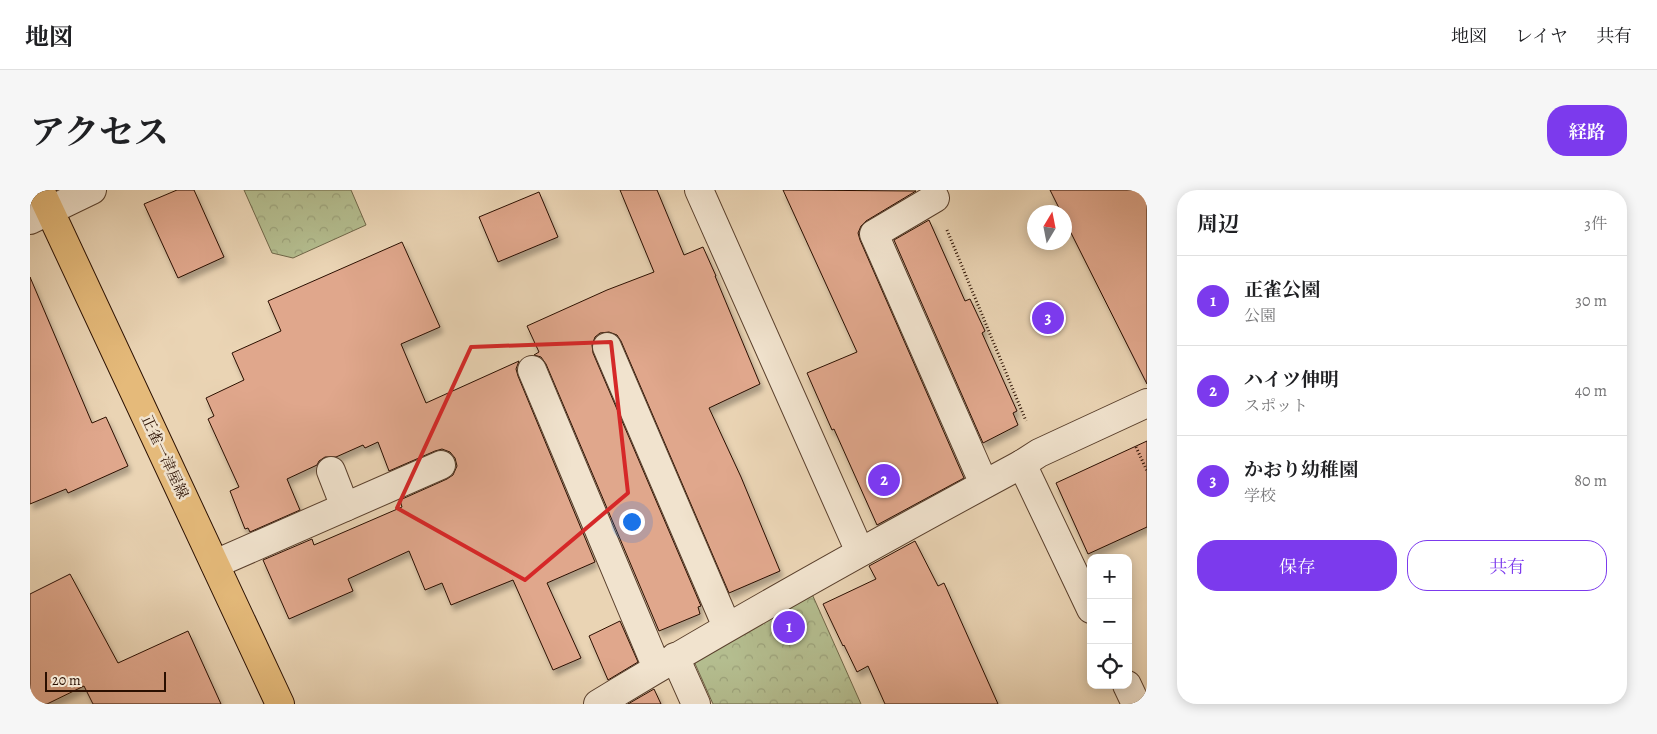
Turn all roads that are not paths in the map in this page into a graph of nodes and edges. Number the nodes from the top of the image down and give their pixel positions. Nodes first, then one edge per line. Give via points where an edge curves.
1 (92, 190) edge
2 (699, 190) edge
3 (934, 198) road end
4 (40, 207) edge
5 (607, 347) dead end
6 (532, 370) dead end
7 (1147, 403) edge
8 (1030, 458) junction
9 (441, 465) dead end
10 (331, 471) dead end
11 (984, 484) junction
12 (345, 506) junction
13 (860, 552) junction
14 (215, 564) junction
15 (1087, 599) edge
16 (727, 627) junction
17 (666, 663) junction
18 (1129, 689) edge
19 (280, 704) edge
20 (598, 704) edge
21 (696, 704) edge
22 (1136, 704) edge

1 - 4 street
2 - 13 street
3 - 11 street via 874,234
4 - 14 main road, 正雀一津屋線
5 - 16 street
6 - 17 street
7 - 8 street
8 - 11 street
8 - 15 street
9 - 12 street
10 - 12 street
11 - 13 street
12 - 14 street
13 - 16 street
14 - 19 main road, 正雀一津屋線
16 - 17 street
17 - 20 street
17 - 21 street
18 - 22 street

